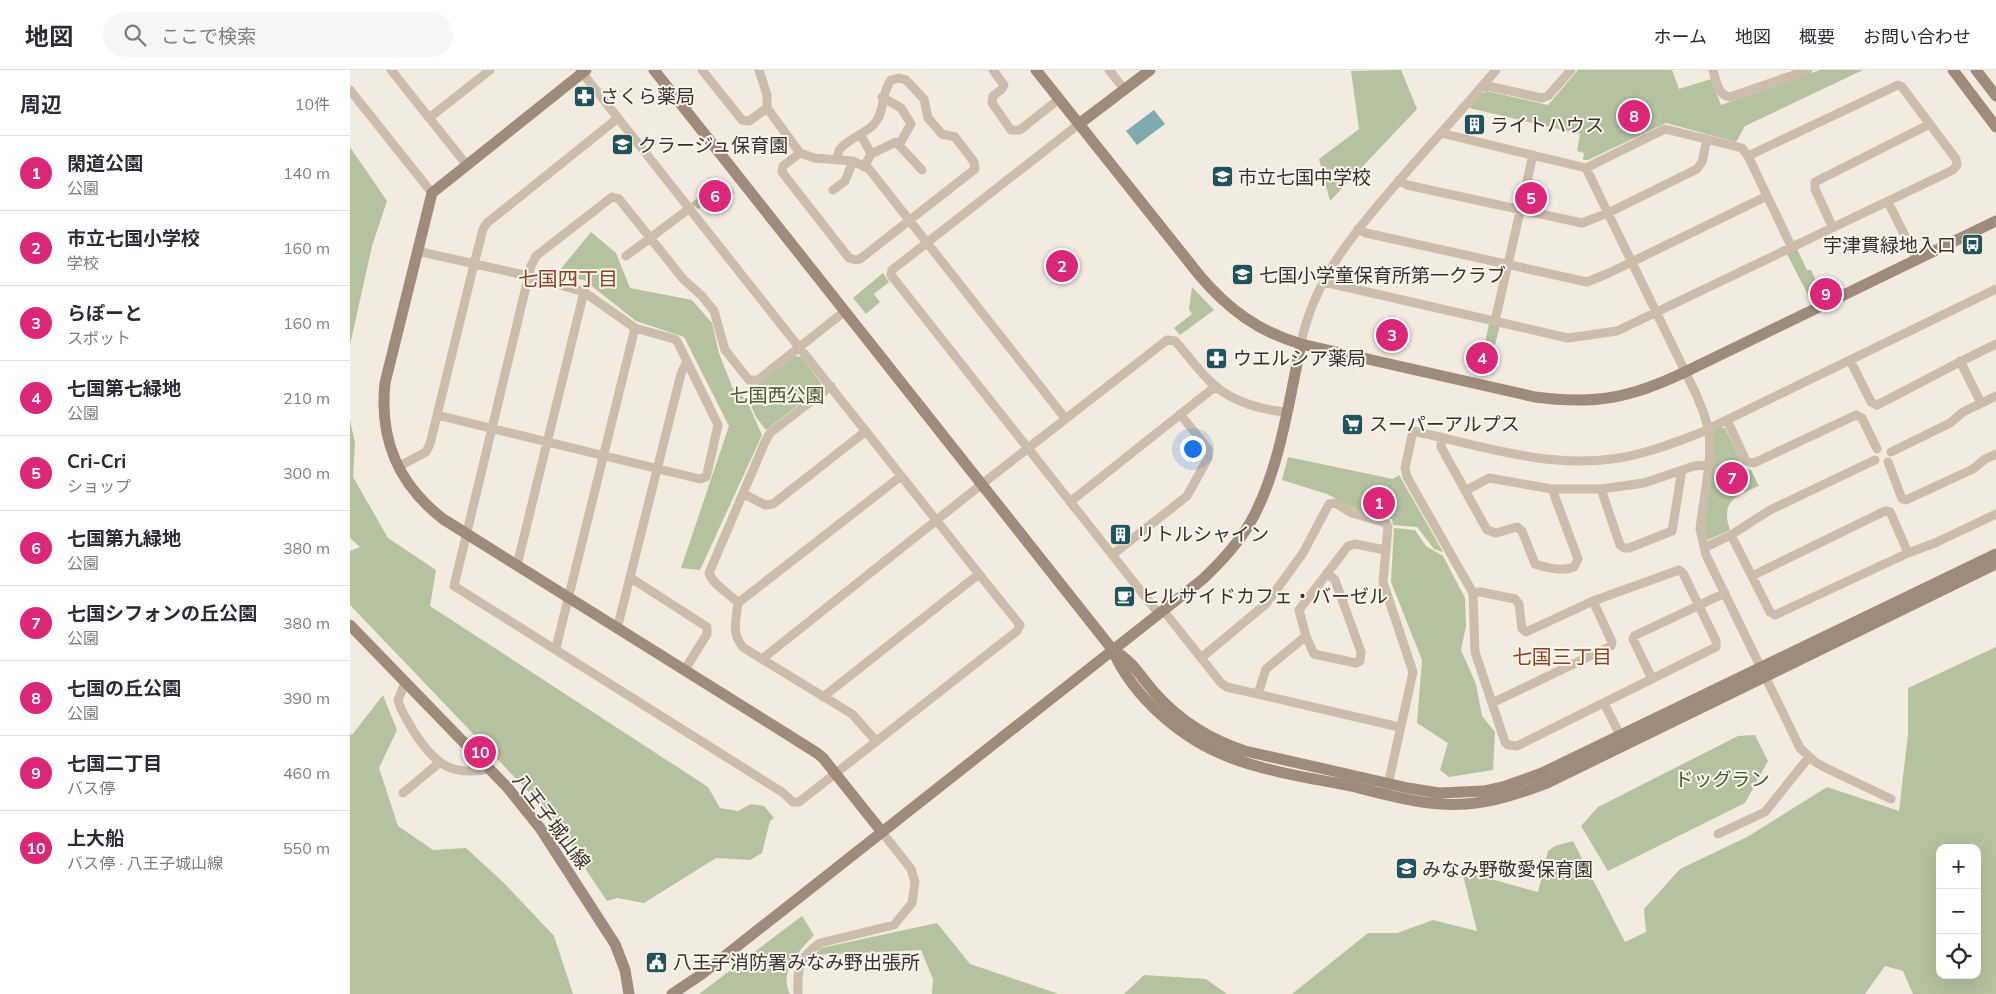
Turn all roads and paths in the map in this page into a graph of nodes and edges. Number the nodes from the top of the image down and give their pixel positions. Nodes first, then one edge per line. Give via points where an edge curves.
1 (490, 70) edge
2 (654, 70) edge
3 (702, 70) edge
4 (759, 70) edge
5 (993, 70) edge
6 (1036, 70) edge
7 (1109, 70) edge
8 (1150, 70) edge
9 (1496, 70) edge
10 (1571, 70) edge
11 (1712, 70) edge
12 (1808, 70) edge
13 (1953, 70) edge
14 (1976, 70) edge
15 (395, 71) edge
16 (583, 71) edge
17 (1791, 73) edge
18 (1482, 86) junction
19 (350, 90) edge
20 (1125, 90) junction
21 (1996, 96) edge
22 (882, 97) junction
23 (1059, 99) junction
24 (767, 108) junction
25 (429, 118) junction
26 (618, 118) junction
27 (1079, 124) junction
28 (1930, 124) junction
29 (1996, 127) edge
30 (1441, 133) junction
31 (860, 135) junction
32 (1708, 139) junction
33 (899, 145) junction
34 (800, 152) junction
35 (871, 154) junction
36 (1533, 155) junction
37 (1748, 156) junction
38 (837, 160) junction
39 (853, 161) junction
40 (466, 164) junction
41 (864, 166) junction
42 (1586, 168) junction
43 (922, 170) dead end
44 (1399, 180) junction
45 (833, 190) dead end
46 (432, 193) junction
47 (1767, 196) junction
48 (1888, 202) junction
49 (690, 208) junction
50 (1520, 210) junction
51 (1608, 213) junction
52 (908, 220) junction
53 (1996, 222) edge
54 (1833, 228) junction
55 (1358, 229) junction
56 (651, 238) junction
57 (926, 244) junction
58 (1792, 248) junction
59 (417, 251) junction
60 (626, 256) dead end
61 (1917, 260) junction
62 (1632, 262) junction
63 (474, 264) junction
64 (1509, 266) junction
65 (529, 276) junction
66 (1324, 282) junction
67 (1996, 289) edge
68 (584, 292) junction
69 (845, 311) junction
70 (1656, 314) junction
71 (1495, 320) junction
72 (634, 328) junction
73 (1301, 344) junction
74 (1996, 344) edge
75 (799, 347) junction
76 (1850, 360) junction
77 (1960, 361) junction
78 (687, 362) junction
79 (1685, 372) junction
80 (830, 386) junction
81 (1216, 386) junction
82 (1996, 396) edge
83 (1981, 403) junction
84 (1286, 412) junction
85 (1180, 414) junction
86 (436, 415) junction
87 (1065, 418) junction
88 (1727, 420) junction
89 (1708, 428) junction
90 (492, 429) junction
91 (866, 431) junction
92 (1441, 437) junction
93 (547, 443) junction
94 (1028, 448) junction
95 (1877, 449) junction
96 (1891, 452) junction
97 (1996, 454) edge
98 (602, 456) junction
99 (1876, 460) junction
100 (1888, 462) junction
101 (1708, 465) junction
102 (398, 466) junction
103 (657, 470) junction
104 (1682, 470) junction
105 (901, 476) junction
106 (982, 484) junction
107 (1552, 488) junction
108 (1601, 489) junction
109 (1465, 491) junction
110 (744, 494) junction
111 (1070, 502) junction
112 (1996, 514) edge
113 (936, 520) junction
114 (466, 535) junction
115 (1731, 535) junction
116 (1704, 548) junction
117 (1385, 550) junction
118 (1908, 553) junction
119 (1996, 554) edge
120 (1112, 555) junction
121 (1996, 564) edge
122 (516, 566) junction
123 (1327, 573) junction
124 (978, 574) junction
125 (1752, 576) junction
126 (631, 578) junction
127 (1473, 593) junction
128 (1725, 593) junction
129 (567, 598) junction
130 (1593, 601) junction
131 (738, 603) junction
132 (1699, 605) junction
133 (1161, 612) junction
134 (350, 625) edge
135 (617, 629) junction
136 (1306, 636) junction
137 (556, 648) junction
138 (1112, 649) junction
139 (762, 658) junction
140 (1201, 658) junction
141 (684, 671) junction
142 (1763, 672) junction
143 (1652, 679) junction
144 (406, 683) junction
145 (1258, 694) junction
146 (823, 697) junction
147 (1492, 703) junction
148 (1604, 703) junction
149 (1399, 727) junction
150 (1620, 735) junction
151 (876, 741) junction
152 (1809, 757) junction
153 (439, 763) junction
154 (488, 769) junction
155 (836, 774) junction
156 (1387, 789) junction
157 (403, 793) dead end
158 (1891, 799) dead end
159 (882, 832) junction
160 (1718, 834) dead end
161 (798, 993) edge
162 (629, 994) edge
163 (672, 994) edge

1 - 25 street
2 - 69 street
3 - 24 street via 742,120 749,121
4 - 24 street via 767,95
5 - 23 street via 1004,85 993,96 992,102 1011,130 1020,130
6 - 23 street
7 - 20 street
8 - 20 street
9 - 18 street
10 - 18 street via 1548,96 1542,98
11 - 17 street via 1726,97
12 - 17 street
13 - 29 street
14 - 21 street
15 - 25 street
16 - 26 street
16 - 40 street
18 - 30 street
19 - 46 street
20 - 27 street
22 - 31 street via 883,111
22 - 33 street via 901,108 911,124
22 - 52 street via 891,80 906,80 924,99 928,118 942,134 955,137 974,162 975,169
23 - 27 street
24 - 34 street
25 - 40 street
26 - 49 street
26 - 63 street via 487,222
27 - 57 street
27 - 73 street via 1214,292 1260,328
28 - 37 street via 1902,87 1895,85
28 - 48 street via 1956,159 1956,168
28 - 54 street via 1815,182 1815,189
30 - 36 street
30 - 44 street
31 - 35 street
31 - 38 street via 840,149
32 - 37 street via 1742,148
32 - 42 street via 1665,129
32 - 51 street via 1697,169
33 - 35 street via 896,142
33 - 43 street
34 - 38 street via 814,158
34 - 52 street via 783,166 782,172 849,258 860,259
35 - 41 street
36 - 42 street
36 - 50 street
37 - 47 street
38 - 39 street
39 - 41 street
39 - 45 street via 845,181
40 - 46 street
41 - 52 street via 882,184
42 - 51 street
44 - 50 street via 1407,185
44 - 55 street
46 - 59 street
47 - 58 street
47 - 62 street
48 - 54 street
48 - 61 street
49 - 56 street
49 - 75 street
50 - 51 street via 1582,223
50 - 64 street
51 - 62 street
52 - 57 street
53 - 61 street
54 - 58 street
55 - 64 street
55 - 66 street
56 - 60 street
56 - 65 street via 619,199 612,197 536,256
56 - 75 street via 714,311 725,350 749,380 758,380
57 - 87 street
57 - 94 street via 892,270 892,275
58 - 70 street
59 - 63 street
59 - 102 street via 383,398 385,426
61 - 79 street
62 - 64 street via 1586,282
62 - 70 street
63 - 65 street
63 - 86 street
64 - 71 street
65 - 68 street
65 - 90 street
66 - 71 street
66 - 73 street via 1308,315
67 - 76 street
68 - 72 street
68 - 93 street
69 - 75 street
69 - 106 street
70 - 71 street via 1623,330 1575,338
70 - 79 street
72 - 78 street via 674,339
72 - 98 street
73 - 79 street via 1563,401 1622,396
73 - 84 street
74 - 77 street
75 - 80 street
76 - 77 street via 1875,405
76 - 88 street
77 - 83 street
78 - 103 street via 681,374
78 - 103 street via 718,426 708,474 700,479
79 - 89 street
80 - 91 street
80 - 110 street via 770,433
81 - 84 street via 1247,403
81 - 85 street
81 - 87 street via 1175,341 1168,340
82 - 83 street
83 - 96 street via 1950,423
84 - 133 street via 1270,479 1249,524 1217,566
85 - 111 street
85 - 120 street via 1208,449 1208,458 1187,496
86 - 90 street
86 - 102 street via 426,452
87 - 94 street
88 - 89 street
88 - 95 street via 1748,463 1856,415 1862,418
89 - 92 street via 1654,450 1587,461 1527,456
89 - 101 street
90 - 93 street
90 - 114 street
91 - 105 street
91 - 110 street via 773,504 765,505
92 - 109 street via 1441,447
92 - 127 street via 1413,431 1406,472
93 - 98 street
93 - 122 street
94 - 106 street
94 - 111 street
95 - 96 street via 1885,448
95 - 99 street via 1874,454
96 - 100 street
97 - 100 street via 1973,469 1906,500 1902,499
98 - 103 street
98 - 129 street
99 - 100 street via 1881,464
99 - 115 street via 1770,510
101 - 104 street
101 - 116 street via 1700,530
102 - 114 street via 423,502
103 - 126 street
104 - 108 street via 1644,483
104 - 108 street via 1672,531 1629,548 1620,545
105 - 113 street
105 - 131 street
106 - 113 street
106 - 138 street
107 - 108 street
107 - 109 street via 1489,478
107 - 109 street via 1578,559 1568,570 1535,564 1522,531 1517,527 1490,532
110 - 131 street via 709,573 711,580
111 - 120 street
112 - 118 street
113 - 124 street
113 - 139 street
114 - 122 street
114 - 137 street via 454,586
115 - 116 street
115 - 125 street
116 - 128 street
117 - 123 street via 1350,544
117 - 140 street via 1386,523 1330,503 1304,553 1266,604
117 - 149 street via 1384,586 1413,672
118 - 125 street via 1778,615 1772,615
118 - 125 street via 1890,512 1885,511
119 - 142 street
120 - 133 street
121 - 142 street
122 - 129 street
123 - 136 street via 1299,610
123 - 136 street via 1335,580 1361,652 1360,661 1352,663 1317,656
124 - 146 street
124 - 151 street via 1020,625 1019,628
126 - 135 street
126 - 141 street via 707,627 707,634
127 - 130 street via 1515,599 1519,604 1522,629 1526,632
127 - 147 street via 1475,652
128 - 132 street
128 - 142 street
129 - 135 street
129 - 137 street
130 - 132 street via 1677,570 1684,573
130 - 147 street via 1611,646
131 - 139 street via 734,631 736,641
132 - 143 street via 1716,647
132 - 143 street via 1634,636
133 - 138 street
133 - 140 street
134 - 144 street, 八王子城山線
135 - 141 street
136 - 145 street via 1266,669
137 - 155 street via 793,802 799,802
138 - 156 street via 1127,658 1155,694 1182,719 1230,746
138 - 159 street
139 - 146 street
140 - 145 street via 1221,682 1234,689
141 - 155 street via 816,753
142 - 150 street
142 - 152 street via 1800,748
142 - 156 street via 1522,793 1487,802 1448,804 1417,801
143 - 148 street
144 - 153 street via 398,700 400,708
144 - 154 street, 八王子城山線
145 - 149 street
146 - 151 street via 852,714
147 - 148 street via 1505,742 1517,746
148 - 150 street
149 - 156 street
150 - 156 street via 1542,773 1489,790 1460,794
151 - 155 street
152 - 158 street
152 - 160 street via 1765,812
153 - 154 street via 470,772
153 - 157 street
154 - 162 street, 八王子城山線 via 540,828 607,928 622,959
155 - 159 street
159 - 161 street via 911,869 915,882 912,903 894,925 820,943 811,949 799,966 796,978
159 - 163 street

